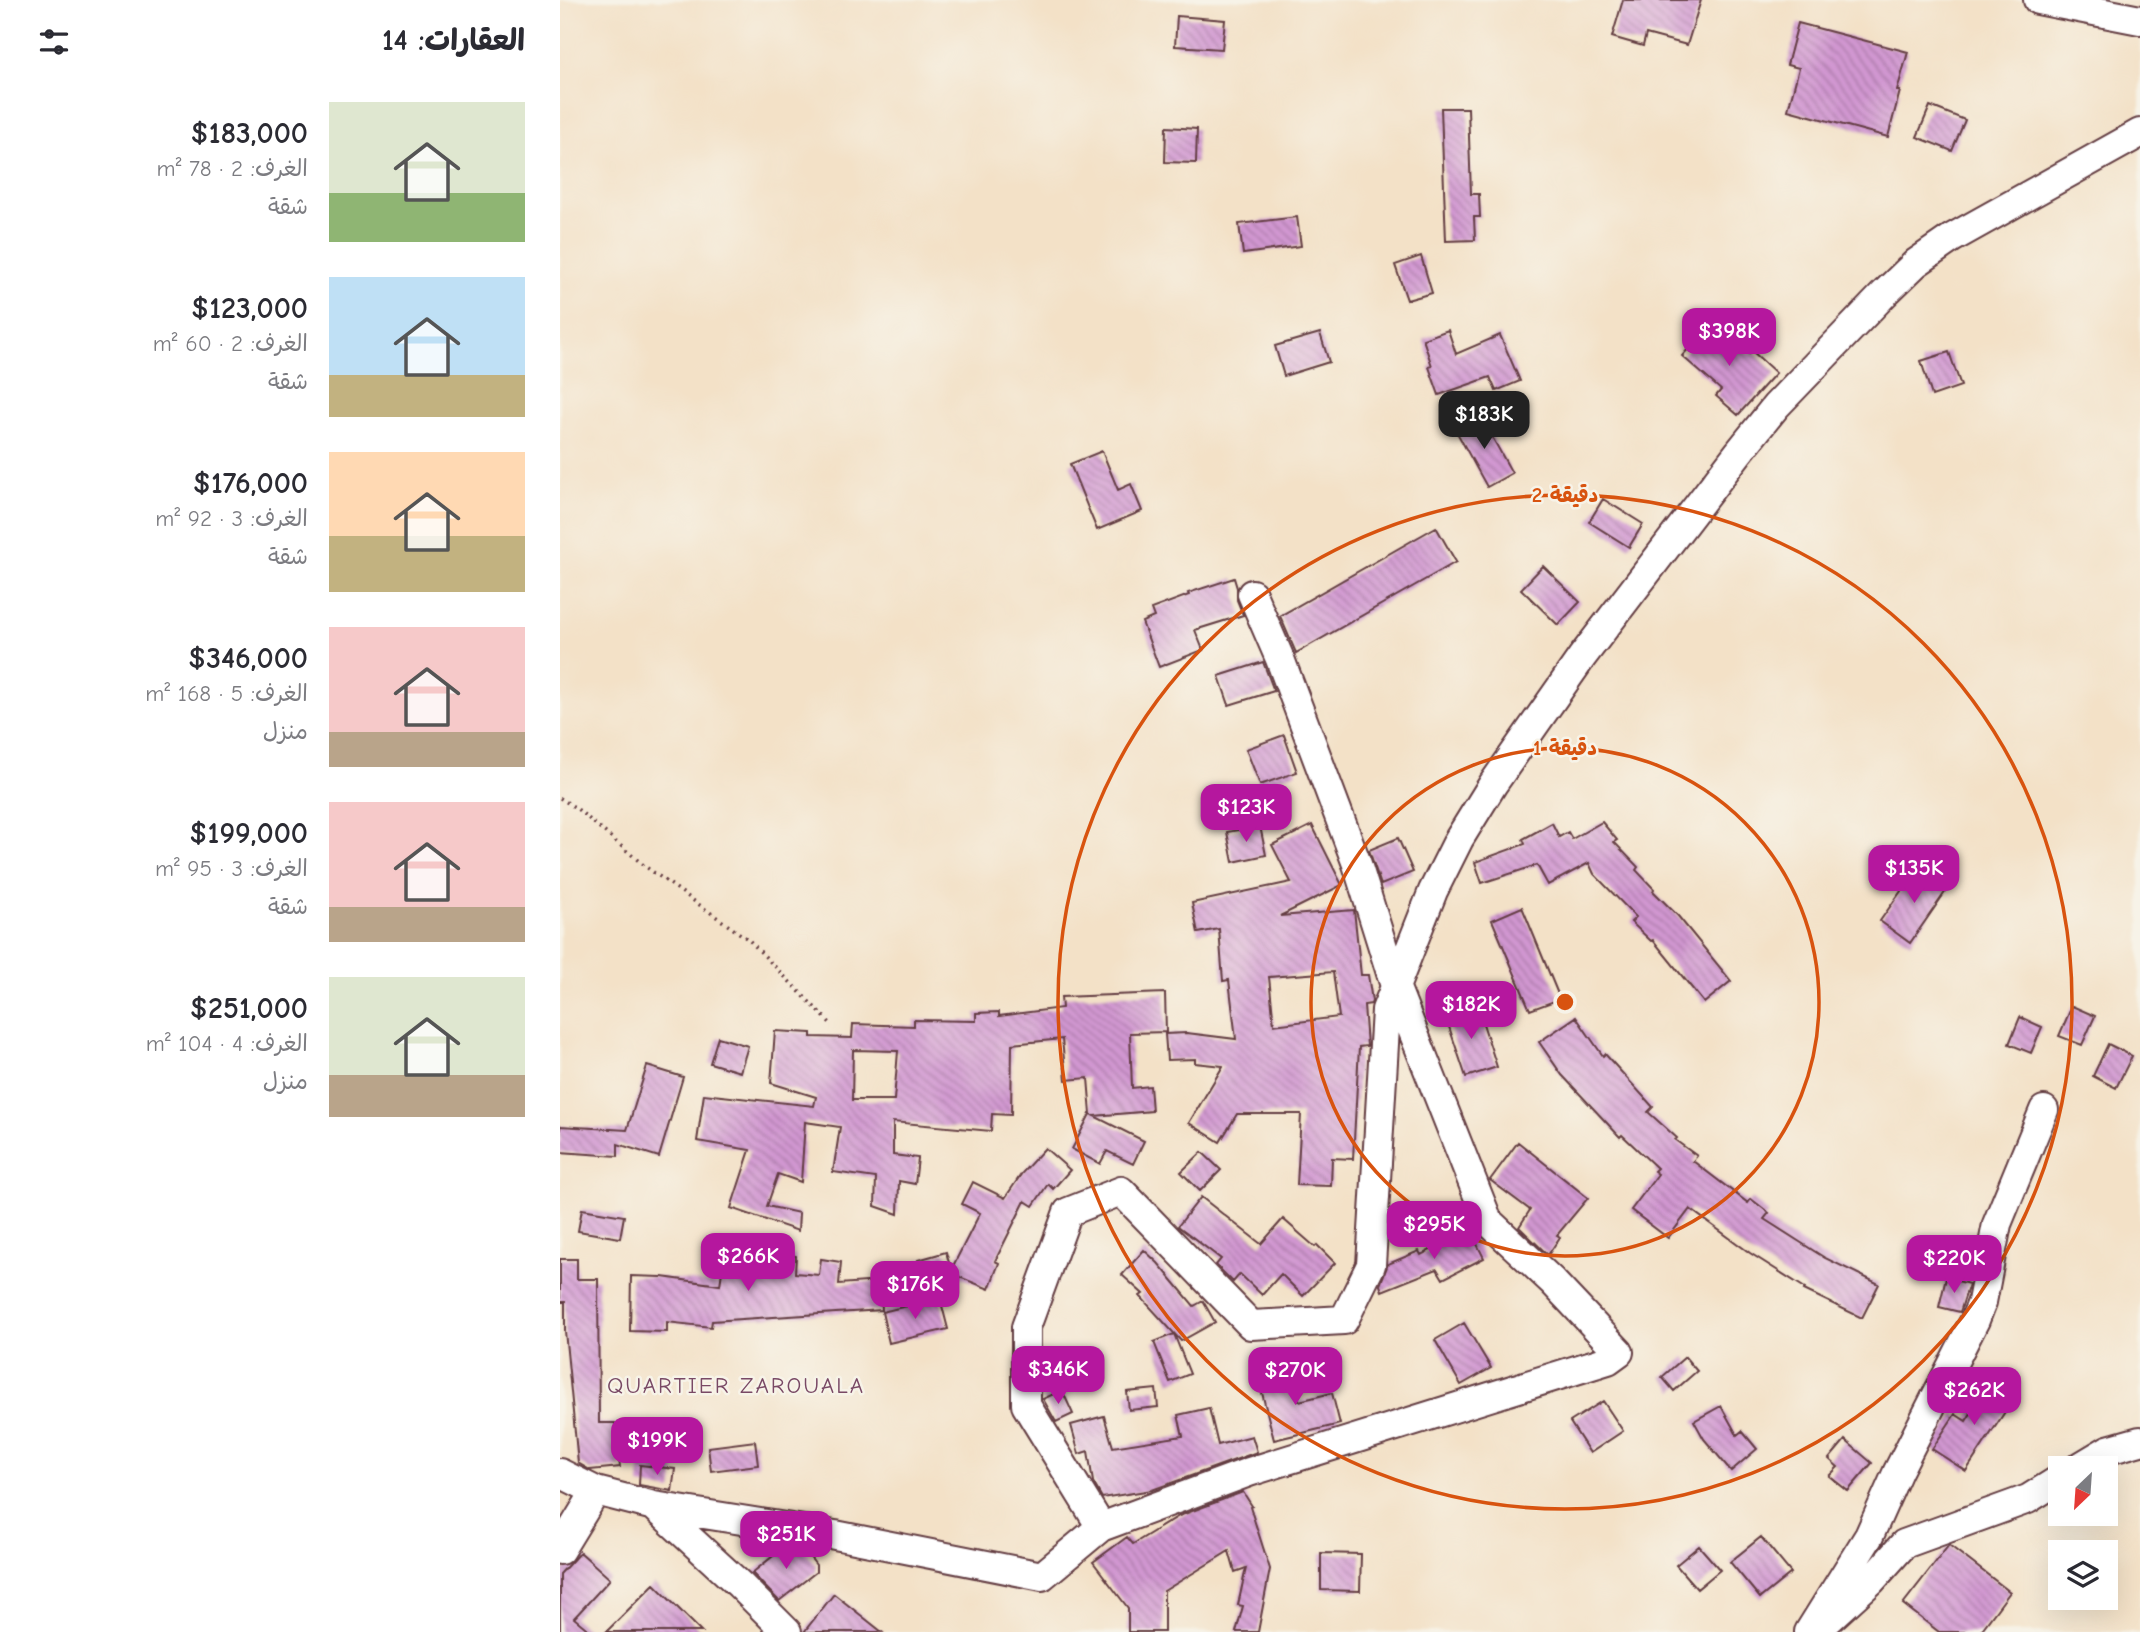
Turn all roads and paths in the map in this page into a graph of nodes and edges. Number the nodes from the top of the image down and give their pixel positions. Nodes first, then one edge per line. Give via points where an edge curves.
1 (2038, 0) edge
2 (2140, 20) edge
3 (2140, 133) edge
4 (1252, 594) dead end
5 (560, 798) edge
6 (1395, 986) junction
7 (831, 1024) dead end
8 (2043, 1110) dead end
9 (2140, 1441) edge
10 (2098, 1456) edge
11 (560, 1473) edge
12 (2048, 1486) edge
13 (596, 1491) junction
14 (654, 1506) junction
15 (1101, 1527) junction
16 (560, 1550) edge
17 (787, 1632) edge
18 (1810, 1632) edge

1 - 2 street
3 - 6 street via 1952,238 1916,263 1776,407 1582,657 1493,784 1433,891
4 - 6 street via 1357,864
5 - 7 path via 646,867 749,940
6 - 15 street via 1488,1221 1619,1352 1608,1360 1249,1472
6 - 15 street via 1386,1010 1371,1265 1344,1320 1251,1325 1121,1191 1068,1212 1026,1327 1026,1405
8 - 18 street via 1997,1224 1975,1320 1869,1536
9 - 10 street
11 - 13 street
12 - 18 street via 2028,1499 1904,1545 1835,1616
13 - 14 street
13 - 16 street
14 - 15 street via 835,1535 1042,1576
14 - 17 street

